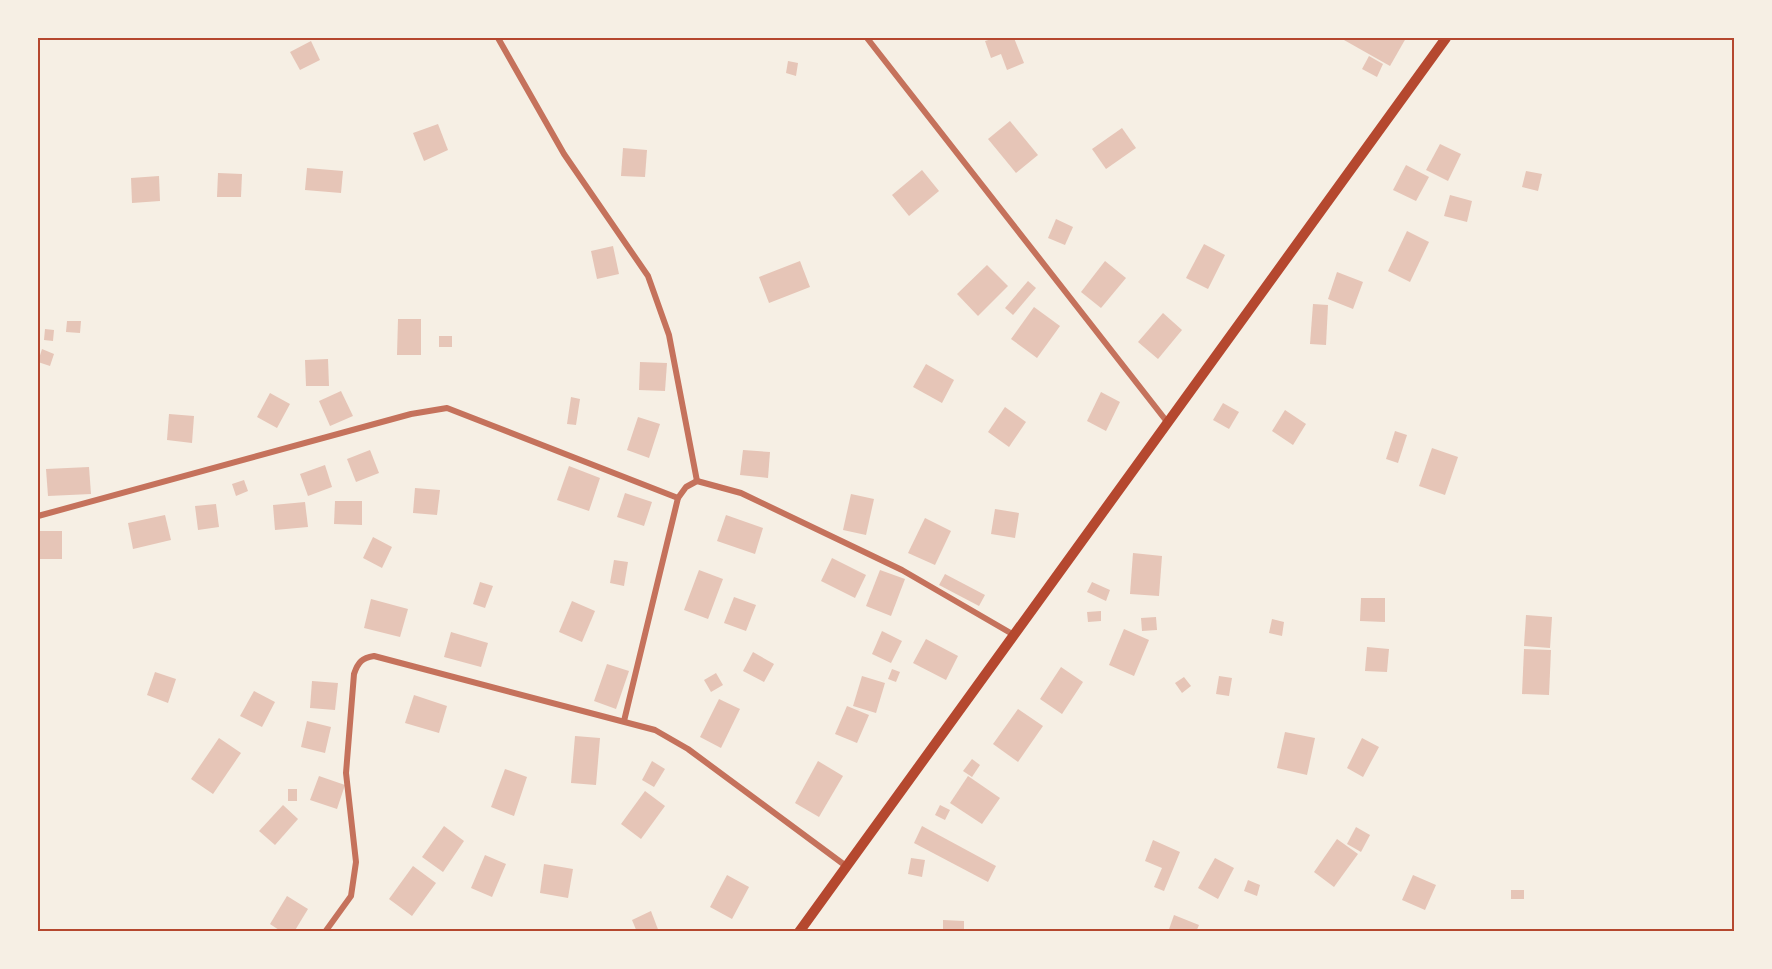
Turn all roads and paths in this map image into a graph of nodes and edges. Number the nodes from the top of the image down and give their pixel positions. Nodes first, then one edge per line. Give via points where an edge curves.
1 (498, 38) edge
2 (867, 38) edge
3 (1446, 38) edge
4 (1168, 423) junction
5 (698, 481) junction
6 (678, 498) junction
7 (38, 516) edge
8 (1015, 635) junction
9 (624, 721) junction
10 (846, 866) junction
11 (325, 932) edge
12 (799, 932) edge

1 - 5 street via 564,154 648,276 669,335
2 - 4 street
3 - 4 main road
4 - 8 main road
5 - 6 street via 686,487
5 - 8 street via 741,493 902,570
6 - 7 street via 447,408 411,414
6 - 9 street
8 - 10 main road
9 - 10 street via 655,730 688,749
9 - 11 street via 374,656 364,657 354,674 346,773 356,862 351,896
10 - 12 main road

